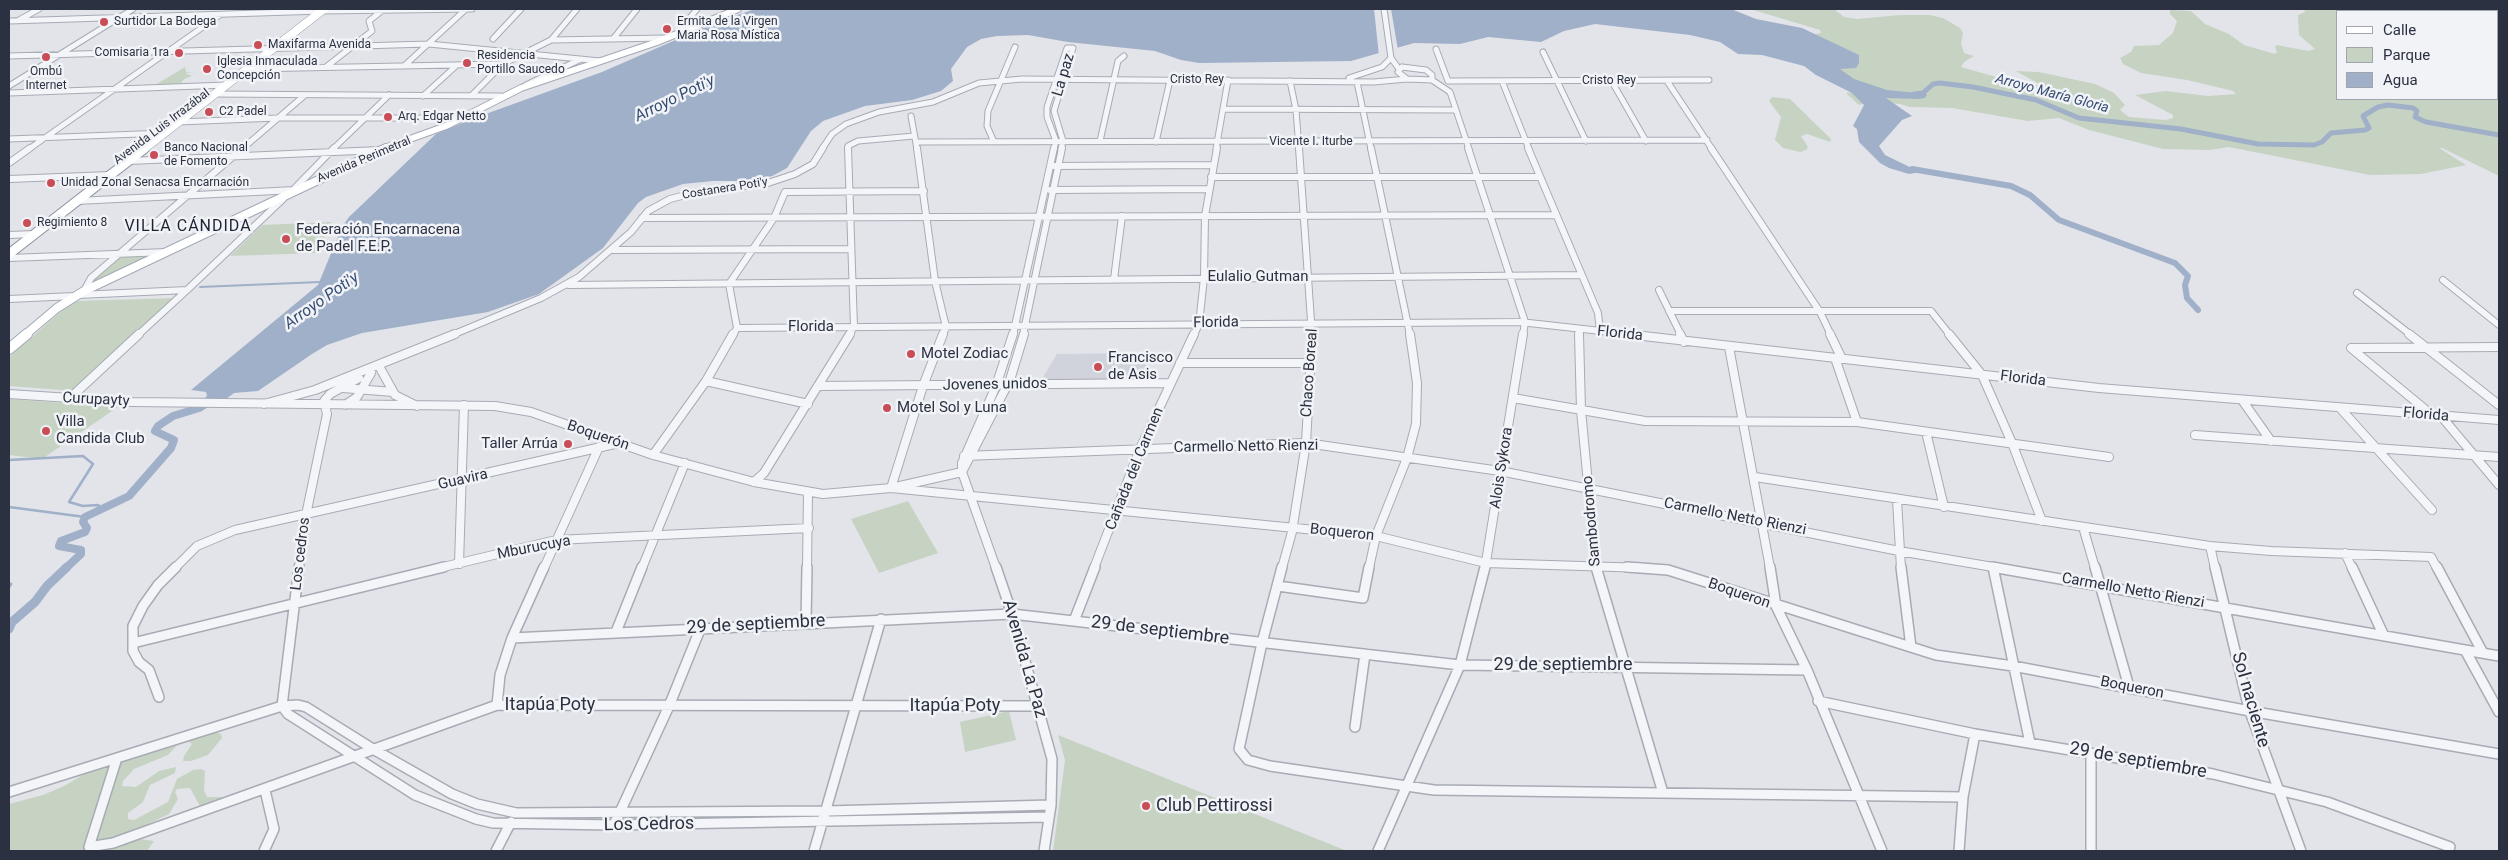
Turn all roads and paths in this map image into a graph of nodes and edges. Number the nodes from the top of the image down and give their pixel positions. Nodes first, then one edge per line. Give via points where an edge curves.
1 (38, 9) edge
2 (133, 9) edge
3 (229, 9) edge
4 (383, 9) edge
5 (466, 9) edge
6 (472, 9) edge
7 (521, 9) edge
8 (577, 9) edge
9 (637, 9) edge
10 (697, 9) edge
11 (738, 9) edge
12 (1384, 9) edge
13 (319, 10) edge
14 (221, 14) junction
15 (119, 17) junction
16 (9, 21) edge
17 (17, 21) junction
18 (9, 26) edge
19 (676, 35) junction
20 (668, 38) junction
21 (493, 39) dead end
22 (613, 39) junction
23 (551, 40) junction
24 (429, 44) junction
25 (354, 45) junction
26 (265, 47) junction
27 (275, 47) junction
28 (1015, 47) dead end
29 (1436, 49) dead end
30 (169, 50) junction
31 (1543, 52) dead end
32 (60, 54) junction
33 (524, 54) junction
34 (1390, 55) junction
35 (9, 56) edge
36 (1124, 56) dead end
37 (581, 60) junction
38 (600, 62) junction
39 (1396, 63) junction
40 (503, 64) junction
41 (457, 65) junction
42 (404, 66) junction
43 (326, 67) junction
44 (1408, 67) junction
45 (1442, 67) junction
46 (248, 69) junction
47 (1399, 69) junction
48 (1426, 70) junction
49 (1400, 75) junction
50 (1407, 78) junction
51 (1060, 79) junction
52 (1113, 79) junction
53 (1000, 80) junction
54 (1170, 80) junction
55 (1228, 80) junction
56 (1394, 80) junction
57 (1557, 80) junction
58 (1611, 80) junction
59 (1709, 80) dead end
60 (1290, 81) junction
61 (1318, 81) junction
62 (1433, 81) junction
63 (1502, 81) junction
64 (1667, 81) junction
65 (1357, 82) junction
66 (218, 85) junction
67 (227, 85) junction
68 (9, 86) edge
69 (521, 88) junction
70 (114, 89) junction
71 (9, 93) edge
72 (215, 94) junction
73 (304, 95) junction
74 (389, 95) junction
75 (423, 96) junction
76 (471, 96) junction
77 (501, 96) junction
78 (1223, 109) junction
79 (1296, 110) junction
80 (1364, 110) junction
81 (1456, 110) junction
82 (911, 116) dead end
83 (277, 118) junction
84 (363, 118) junction
85 (460, 118) junction
86 (179, 122) junction
87 (155, 133) junction
88 (165, 133) junction
89 (45, 137) junction
90 (9, 139) edge
91 (915, 139) junction
92 (1707, 140) junction
93 (1059, 141) junction
94 (1100, 141) junction
95 (1218, 141) junction
96 (1466, 141) junction
97 (1525, 141) junction
98 (1586, 141) junction
99 (1646, 141) junction
100 (994, 142) junction
101 (1156, 142) junction
102 (1297, 142) junction
103 (1369, 142) junction
104 (380, 150) junction
105 (329, 152) junction
106 (230, 156) junction
107 (129, 161) junction
108 (9, 163) edge
109 (1213, 165) junction
110 (1054, 166) junction
111 (110, 175) junction
112 (98, 176) junction
113 (1211, 177) junction
114 (1300, 177) junction
115 (1378, 177) junction
116 (1480, 177) junction
117 (1540, 177) junction
118 (9, 179) edge
119 (1209, 189) junction
120 (1050, 190) junction
121 (924, 191) junction
122 (292, 192) junction
123 (848, 192) junction
124 (186, 196) junction
125 (77, 201) junction
126 (1305, 215) junction
127 (1387, 215) junction
128 (1490, 215) junction
129 (1555, 215) junction
130 (1122, 216) junction
131 (1205, 216) junction
132 (1044, 217) junction
133 (642, 218) junction
134 (774, 218) junction
135 (849, 218) junction
136 (926, 218) junction
137 (22, 234) junction
138 (36, 234) junction
139 (9, 235) edge
140 (9, 245) edge
141 (850, 249) junction
142 (614, 250) junction
143 (753, 250) junction
144 (169, 252) junction
145 (119, 254) junction
146 (9, 256) edge
147 (1510, 275) junction
148 (1582, 275) junction
149 (1398, 276) junction
150 (1310, 277) junction
151 (1204, 278) junction
152 (1026, 279) junction
153 (1035, 279) junction
154 (1114, 279) junction
155 (2443, 280) dead end
156 (935, 281) junction
157 (850, 282) junction
158 (729, 284) junction
159 (566, 285) junction
160 (187, 290) junction
161 (1659, 290) dead end
162 (2357, 293) dead end
163 (78, 294) junction
164 (9, 299) edge
165 (1669, 311) junction
166 (1820, 312) junction
167 (2488, 316) junction
168 (2499, 317) edge
169 (1314, 322) junction
170 (1408, 322) junction
171 (1525, 322) junction
172 (1199, 324) junction
173 (2499, 325) edge
174 (1016, 326) junction
175 (1025, 326) junction
176 (854, 327) junction
177 (738, 328) junction
178 (946, 328) junction
179 (1579, 330) junction
180 (1600, 332) junction
181 (1684, 342) junction
182 (1729, 347) junction
183 (2499, 347) edge
184 (2428, 348) junction
185 (9, 349) edge
186 (1839, 359) junction
187 (1180, 363) junction
188 (1310, 364) junction
189 (380, 366) junction
190 (370, 373) junction
191 (1982, 375) junction
192 (706, 381) junction
193 (1171, 383) junction
194 (818, 386) junction
195 (923, 386) junction
196 (996, 386) junction
197 (1006, 386) junction
198 (340, 388) junction
199 (360, 388) junction
200 (316, 390) junction
201 (393, 392) junction
202 (9, 394) edge
203 (69, 398) junction
204 (1513, 398) junction
205 (2242, 400) junction
206 (230, 404) joint
207 (264, 404) junction
208 (808, 404) junction
209 (324, 405) junction
210 (344, 405) junction
211 (464, 405) junction
212 (2499, 405) edge
213 (417, 406) junction
214 (2340, 408) junction
215 (1581, 410) junction
216 (2432, 415) junction
217 (2441, 416) junction
218 (2499, 420) edge
219 (1744, 421) junction
220 (1857, 422) junction
221 (1926, 432) junction
222 (2195, 435) dead end
223 (604, 439) junction
224 (2271, 440) junction
225 (1306, 443) junction
226 (2012, 443) junction
227 (619, 444) junction
228 (598, 449) junction
229 (1140, 449) junction
230 (2377, 449) junction
231 (653, 455) junction
232 (968, 456) junction
233 (2474, 456) junction
234 (2109, 457) dead end
235 (1408, 458) junction
236 (2499, 458) edge
237 (685, 464) junction
238 (1500, 471) junction
239 (962, 472) junction
240 (1754, 477) junction
241 (462, 481) junction
242 (754, 482) junction
243 (2499, 485) edge
244 (890, 488) junction
245 (1590, 488) junction
246 (808, 492) junction
247 (970, 495) junction
248 (1897, 500) junction
249 (1944, 507) junction
250 (1118, 510) junction
251 (2432, 510) dead end
252 (306, 515) junction
253 (2042, 521) junction
254 (1763, 523) junction
255 (2083, 527) junction
256 (809, 528) junction
257 (1293, 528) junction
258 (656, 534) junction
259 (1376, 536) junction
260 (556, 540) junction
261 (2210, 546) junction
262 (1899, 550) junction
263 (2344, 552) junction
264 (1486, 563) junction
265 (459, 564) junction
266 (1595, 565) junction
267 (1993, 567) junction
268 (2100, 584) junction
269 (1278, 586) junction
270 (296, 605) junction
271 (1776, 606) junction
272 (2224, 607) junction
273 (1012, 614) junction
274 (881, 619) junction
275 (1074, 621) junction
276 (806, 622) junction
277 (702, 627) junction
278 (616, 632) junction
279 (2384, 636) junction
280 (512, 638) junction
281 (133, 643) junction
282 (1262, 643) junction
283 (1911, 647) junction
284 (2465, 650) junction
285 (2482, 653) junction
286 (1365, 654) junction
287 (2499, 656) edge
288 (1460, 665) junction
289 (1625, 666) junction
290 (2013, 666) junction
291 (1807, 670) junction
292 (2129, 687) junction
293 (159, 697) dead end
294 (1818, 701) junction
295 (497, 704) junction
296 (855, 705) junction
297 (282, 706) junction
298 (669, 706) junction
299 (1039, 706) junction
300 (2250, 711) junction
301 (2499, 712) edge
302 (1355, 727) dead end
303 (1975, 734) junction
304 (2030, 743) junction
305 (373, 749) junction
306 (2091, 753) junction
307 (2499, 754) edge
308 (353, 757) junction
309 (117, 758) junction
310 (1404, 786) junction
311 (265, 790) junction
312 (2278, 790) junction
313 (9, 792) edge
314 (1663, 793) junction
315 (1857, 795) junction
316 (1963, 796) junction
317 (1051, 805) junction
318 (826, 811) junction
319 (516, 813) junction
320 (620, 813) junction
321 (1049, 817) junction
322 (823, 822) junction
323 (510, 824) junction
324 (614, 825) junction
325 (2450, 847) dead end
326 (264, 851) edge
327 (496, 851) edge
328 (814, 851) edge
329 (1044, 851) edge
330 (1378, 851) edge
331 (1882, 851) edge
332 (1959, 851) edge
333 (2091, 851) edge
334 (2301, 851) edge

1 - 17 street
2 - 15 street
3 - 14 street
4 - 5 street
4 - 13 street
4 - 25 street via 369,22 372,31
5 - 6 street
5 - 24 street
7 - 21 street
8 - 23 street
9 - 22 street
10 - 19 street
11 - 19 main road, Avenida Perimetral
12 - 34 street
13 - 14 street
13 - 26 highway, Avenida Luis Irrazábal
13 - 27 highway
14 - 15 street
14 - 30 street
15 - 17 street
15 - 32 street
16 - 17 street
17 - 18 street
19 - 20 main road, Avenida Perimetral
20 - 22 street
20 - 38 main road, Avenida Perimetral
22 - 23 street
23 - 33 street
24 - 25 street
24 - 33 street
24 - 42 street
25 - 27 street
25 - 43 street
26 - 27 street
26 - 30 street
26 - 66 highway, Avenida Luis Irrazábal
27 - 46 highway
28 - 53 street
29 - 45 street
30 - 32 street
30 - 70 street
31 - 57 street
32 - 35 street
32 - 68 street
33 - 37 street
33 - 40 street
34 - 39 street
34 - 61 street via 1382,67 1371,72
36 - 52 street via 1118,61
37 - 38 street
37 - 69 street
38 - 69 main road, Avenida Perimetral
39 - 44 street
39 - 47 street
40 - 41 street
40 - 76 street
41 - 42 street
41 - 75 street
42 - 43 street
43 - 46 street
44 - 47 street
44 - 48 street
45 - 48 street
45 - 63 street, Cristo Rey via 1448,81
46 - 67 highway
47 - 49 street
48 - 62 street, Alois Sykora
49 - 50 street
49 - 56 street
50 - 56 street, Cristo Rey
50 - 62 street
51 - 52 street, Cristo Rey
51 - 53 street, Cristo Rey
51 - 93 street, La paz via 1054,111
52 - 54 street, Cristo Rey
52 - 94 street
53 - 100 street via 986,119
53 - 133 street, Costanera Poti'y via 971,85 933,102 854,120 836,131 817,158 802,171 768,183 679,196 655,206
54 - 55 street, Cristo Rey
54 - 101 street
55 - 60 street, Cristo Rey
55 - 78 street, Cañada del Carmen
56 - 65 street, Cristo Rey
57 - 58 street, Cristo Rey
57 - 63 street, Cristo Rey
57 - 98 street
58 - 64 street, Cristo Rey
58 - 99 street
59 - 64 street, Cristo Rey
60 - 61 street, Cristo Rey
60 - 79 street, Chaco Boreal
61 - 65 street, Cristo Rey
62 - 81 street, Alois Sykora via 1449,90
63 - 97 street
64 - 92 street
65 - 80 street
66 - 67 street
66 - 70 street
66 - 87 highway, Avenida Luis Irrazábal
67 - 72 highway
69 - 77 main road, Avenida Perimetral
70 - 71 street
70 - 89 street
72 - 73 street
72 - 86 highway
73 - 74 street
73 - 83 street
74 - 75 street
74 - 84 street
75 - 76 street
76 - 77 street
77 - 85 main road, Avenida Perimetral
78 - 79 street
78 - 95 street, Cañada del Carmen
79 - 80 street
79 - 102 street, Chaco Boreal
80 - 81 street
80 - 103 street
81 - 96 street, Alois Sykora
82 - 91 street
83 - 84 street
83 - 86 street
83 - 106 street
84 - 85 street
84 - 105 street
85 - 104 main road, Avenida Perimetral
86 - 88 highway
87 - 88 street
87 - 89 street
87 - 112 highway, Avenida Luis Irrazábal
88 - 107 highway
89 - 90 street
89 - 108 street
91 - 100 street, Vicente I. Iturbe
91 - 121 street
91 - 123 street, Vicente I. Iturbe via 858,140 849,144
92 - 99 street, Vicente I. Iturbe
92 - 166 street
93 - 94 street, Vicente I. Iturbe
93 - 100 street, Vicente I. Iturbe
93 - 110 street, La paz
94 - 101 street, Vicente I. Iturbe
95 - 101 street, Vicente I. Iturbe
95 - 102 street, Vicente I. Iturbe
95 - 109 street, Cañada del Carmen
96 - 97 street, Vicente I. Iturbe
96 - 103 street, Vicente I. Iturbe
96 - 116 street, Alois Sykora
97 - 98 street, Vicente I. Iturbe
97 - 117 street
98 - 99 street, Vicente I. Iturbe
102 - 103 street, Vicente I. Iturbe
102 - 114 street, Chaco Boreal
103 - 115 street
104 - 105 street
104 - 122 main road, Avenida Perimetral
105 - 106 street
105 - 122 street
106 - 107 street
106 - 124 street
107 - 111 highway
109 - 110 street
109 - 113 street, Cañada del Carmen
110 - 120 street, La paz
111 - 112 street
111 - 125 highway
112 - 118 street
112 - 137 highway, Avenida Luis Irrazábal
113 - 114 street
113 - 119 street, Cañada del Carmen
114 - 115 street
114 - 126 street, Chaco Boreal
115 - 116 street
115 - 127 street
116 - 117 street
116 - 128 street, Alois Sykora
117 - 129 street
119 - 120 street
119 - 131 street, Cañada del Carmen
120 - 132 street, La paz
121 - 123 street
121 - 136 street
122 - 124 street
122 - 144 main road, Avenida Perimetral
122 - 160 street
123 - 134 street via 785,192
123 - 135 street
124 - 125 street
124 - 145 street
125 - 138 highway
126 - 127 street
126 - 131 street
126 - 150 street, Chaco Boreal
127 - 128 street
127 - 149 street
128 - 129 street
128 - 147 street, Alois Sykora
129 - 148 street
130 - 131 street
130 - 132 street
130 - 154 street
131 - 151 street, Cañada del Carmen
132 - 136 street
132 - 152 street, La paz
132 - 153 street, La paz
133 - 134 street
133 - 142 street, Costanera Poti'y
134 - 135 street
134 - 143 street
135 - 136 street
135 - 141 street
136 - 156 street
137 - 138 street
137 - 139 street
137 - 140 highway, Avenida Luis Irrazábal
138 - 146 highway
141 - 143 street
141 - 157 street
142 - 143 street
142 - 159 street, Costanera Poti'y
143 - 158 street
144 - 145 street
144 - 163 main road, Avenida Perimetral
145 - 146 street
145 - 163 street
147 - 148 street, Eulalio Gutman
147 - 149 street, Eulalio Gutman
147 - 171 street, Alois Sykora
148 - 180 street via 1598,313
149 - 150 street, Eulalio Gutman
149 - 170 street
150 - 151 street, Eulalio Gutman
150 - 169 street, Chaco Boreal
151 - 154 street, Eulalio Gutman
151 - 172 street, Cañada del Carmen
152 - 153 street, Eulalio Gutman
152 - 156 street, Eulalio Gutman
152 - 174 street, La paz
153 - 154 street, Eulalio Gutman
153 - 175 street, La paz
155 - 167 street
156 - 157 street, Eulalio Gutman
156 - 178 street
157 - 158 street, Eulalio Gutman
157 - 176 street
158 - 159 street, Eulalio Gutman
158 - 177 street
159 - 189 street, Costanera Poti'y
160 - 163 street
160 - 203 street
161 - 165 street
162 - 184 street
163 - 164 street
163 - 185 main road, Avenida Perimetral
165 - 166 street
165 - 181 street
166 - 186 street
166 - 191 street via 1931,310
167 - 168 street
167 - 173 street
169 - 170 street, Florida
169 - 172 street, Florida
169 - 188 street, Chaco Boreal
170 - 171 street, Florida
170 - 235 street via 1417,383 1416,424
171 - 179 street, Florida
171 - 204 street, Alois Sykora
172 - 175 street, Florida
172 - 187 street, Cañada del Carmen
174 - 175 street, Florida
174 - 178 street, Florida
174 - 196 street, La paz
175 - 197 street, La paz
176 - 177 street, Florida
176 - 178 street, Florida
176 - 194 street
177 - 192 street
178 - 195 street
179 - 180 street, Florida
179 - 215 street, Sambodromo
180 - 181 street, Florida
181 - 182 street, Florida
182 - 186 street, Florida
182 - 219 street
183 - 184 street
184 - 212 street
184 - 216 street via 2351,348
186 - 191 street, Florida
186 - 220 street
187 - 188 street
187 - 193 street, Cañada del Carmen
188 - 225 street, Chaco Boreal
189 - 190 street
189 - 200 street
189 - 201 street
190 - 198 street
190 - 199 street
191 - 205 street, Florida
191 - 226 street
192 - 208 street
192 - 231 street
193 - 197 street, Jovenes unidos
193 - 229 street, Cañada del Carmen
194 - 195 street, Jovenes unidos
194 - 208 street
195 - 196 street, Jovenes unidos
195 - 244 street
196 - 197 street, Jovenes unidos
196 - 232 street, La paz
197 - 232 street, La paz
198 - 199 street
198 - 200 street
198 - 209 street via 325,398
199 - 201 street
199 - 210 street via 357,396
200 - 207 street
201 - 213 street
202 - 203 street, Curupayty
203 - 206 street, Curupayty
204 - 215 street
204 - 238 street, Alois Sykora
205 - 214 street, Florida
205 - 224 street
206 - 207 street, Boquerón
207 - 209 street, Boquerón
208 - 242 street via 764,473
209 - 210 street, Boquerón
209 - 252 street, Los cedros via 327,409
210 - 213 street, Boquerón
211 - 213 street, Boquerón
211 - 223 street, Boquerón via 532,412
211 - 241 street
214 - 216 street, Florida
214 - 230 street
215 - 219 street via 1645,421
215 - 245 street, Sambodromo
216 - 217 street, Florida
217 - 218 street, Florida
217 - 233 street
219 - 220 street
219 - 240 street
220 - 221 street
221 - 226 street
221 - 249 street
222 - 224 street
223 - 227 street, Boquerón
223 - 228 street
224 - 230 street
225 - 229 street, Carmello Netto Rienzi
225 - 235 street, Carmello Netto Rienzi
225 - 257 street, Chaco Boreal
226 - 234 street
226 - 253 street
227 - 228 street, Guavira
227 - 231 street, Boquerón
228 - 241 street, Guavira
228 - 260 street
229 - 232 street, Carmello Netto Rienzi
229 - 250 street, Cañada del Carmen
230 - 233 street
230 - 251 street
231 - 237 street, Boquerón
232 - 239 street, La paz
233 - 236 street
233 - 243 street
235 - 238 street, Carmello Netto Rienzi
235 - 259 street
237 - 242 street, Boquerón
237 - 258 street
238 - 245 street, Carmello Netto Rienzi
238 - 264 street, Alois Sykora
239 - 244 street, Boquerón
239 - 247 street, Avenida La Paz
240 - 248 street
240 - 254 street
241 - 252 street, Guavira
241 - 265 street
242 - 246 street, Boquerón
244 - 246 street, Boquerón via 824,494
244 - 247 street, Boqueron
245 - 254 street, Carmello Netto Rienzi
245 - 266 street, Sambodromo
246 - 256 street
247 - 250 street, Boqueron
247 - 273 street, Avenida La Paz
248 - 249 street
248 - 262 street
249 - 253 street
250 - 257 street, Boqueron
250 - 275 street, Cañada del Carmen
252 - 270 street, Los cedros
252 - 281 street, Guavira via 235,530 197,546 158,585 143,606 133,626
253 - 255 street
254 - 262 street, Carmello Netto Rienzi
254 - 271 street
255 - 261 street
255 - 268 street
256 - 258 street, Mburucuya
256 - 276 street
257 - 259 street, Boqueron
257 - 269 street, Chaco Boreal
258 - 260 street, Mburucuya
258 - 278 street
259 - 264 street, Boqueron
259 - 269 street via 1363,598
260 - 265 street, Mburucuya
260 - 280 street
261 - 263 street via 2271,552
261 - 272 street, Sol naciente
262 - 267 street, Carmello Netto Rienzi
262 - 283 street
263 - 279 street
263 - 285 street via 2431,558
264 - 266 street, Boqueron
264 - 288 street, Alois Sykora
265 - 270 street, Mburucuya
266 - 271 street, Boqueron via 1668,570
266 - 289 street, Sambodromo
267 - 268 street, Carmello Netto Rienzi
267 - 290 street
268 - 272 street, Carmello Netto Rienzi
268 - 292 street
269 - 282 street, Chaco Boreal
270 - 281 street, Mburucuya
270 - 297 street, Los cedros
271 - 283 street, Boqueron
271 - 291 street
272 - 279 street, Carmello Netto Rienzi
272 - 300 street, Sol naciente
273 - 274 street, 29 de septiembre
273 - 275 street, 29 de septiembre
273 - 299 street, Avenida La Paz
274 - 276 street, 29 de septiembre
274 - 296 street
275 - 282 street, 29 de septiembre
276 - 277 street, 29 de septiembre
277 - 278 street, 29 de septiembre
277 - 298 street
278 - 280 street, 29 de septiembre
279 - 284 street, Carmello Netto Rienzi
280 - 295 street via 500,675
281 - 293 street via 133,651 148,670
282 - 286 street, 29 de septiembre
282 - 310 street, Chaco Boreal via 1239,749 1248,760
283 - 290 street, Boqueron via 1936,655
284 - 285 street, Carmello Netto Rienzi
284 - 301 street
285 - 287 street, Carmello Netto Rienzi
286 - 288 street, 29 de septiembre
286 - 302 street
288 - 289 street, 29 de septiembre
288 - 310 street, Alois Sykora
289 - 291 street, 29 de septiembre
289 - 314 street, Sambodromo
290 - 292 street, Boqueron
290 - 304 street
291 - 294 street
292 - 300 street, Boqueron
294 - 303 street, 29 de septiembre
294 - 315 street
295 - 298 street, Itapúa Poty
295 - 305 street, Itapúa Poty
296 - 298 street, Itapúa Poty
296 - 299 street, Itapúa Poty
296 - 318 street
297 - 305 street via 306,707
297 - 308 street, Los Cedros via 288,714
297 - 309 street
298 - 320 street
299 - 317 street, Avenida La Paz via 1052,759
300 - 307 street, Boqueron
300 - 312 street, Sol naciente
303 - 304 street, 29 de septiembre
303 - 316 street
304 - 306 street, 29 de septiembre
305 - 308 street, Itapúa Poty
305 - 319 street via 452,794
306 - 312 street, 29 de septiembre via 2213,774
306 - 333 street
308 - 311 street, Itapúa Poty
308 - 323 street, Los Cedros via 431,802 476,819
309 - 311 street, Itapúa Poty via 89,847 113,843
309 - 313 street
310 - 314 street via 1434,790
310 - 330 street, Alois Sykora
311 - 326 street via 274,830
312 - 325 street, 29 de septiembre via 2327,802
312 - 334 street, Sol naciente
314 - 315 street
315 - 316 street
315 - 331 street
316 - 332 street
317 - 318 street
317 - 321 street, Avenida La Paz
318 - 320 street
318 - 322 street
319 - 320 street
319 - 323 street
320 - 324 street
321 - 322 street, Los Cedros
321 - 329 street, Avenida La Paz
322 - 324 street, Los Cedros
322 - 328 street
323 - 324 street, Los Cedros
323 - 327 street

